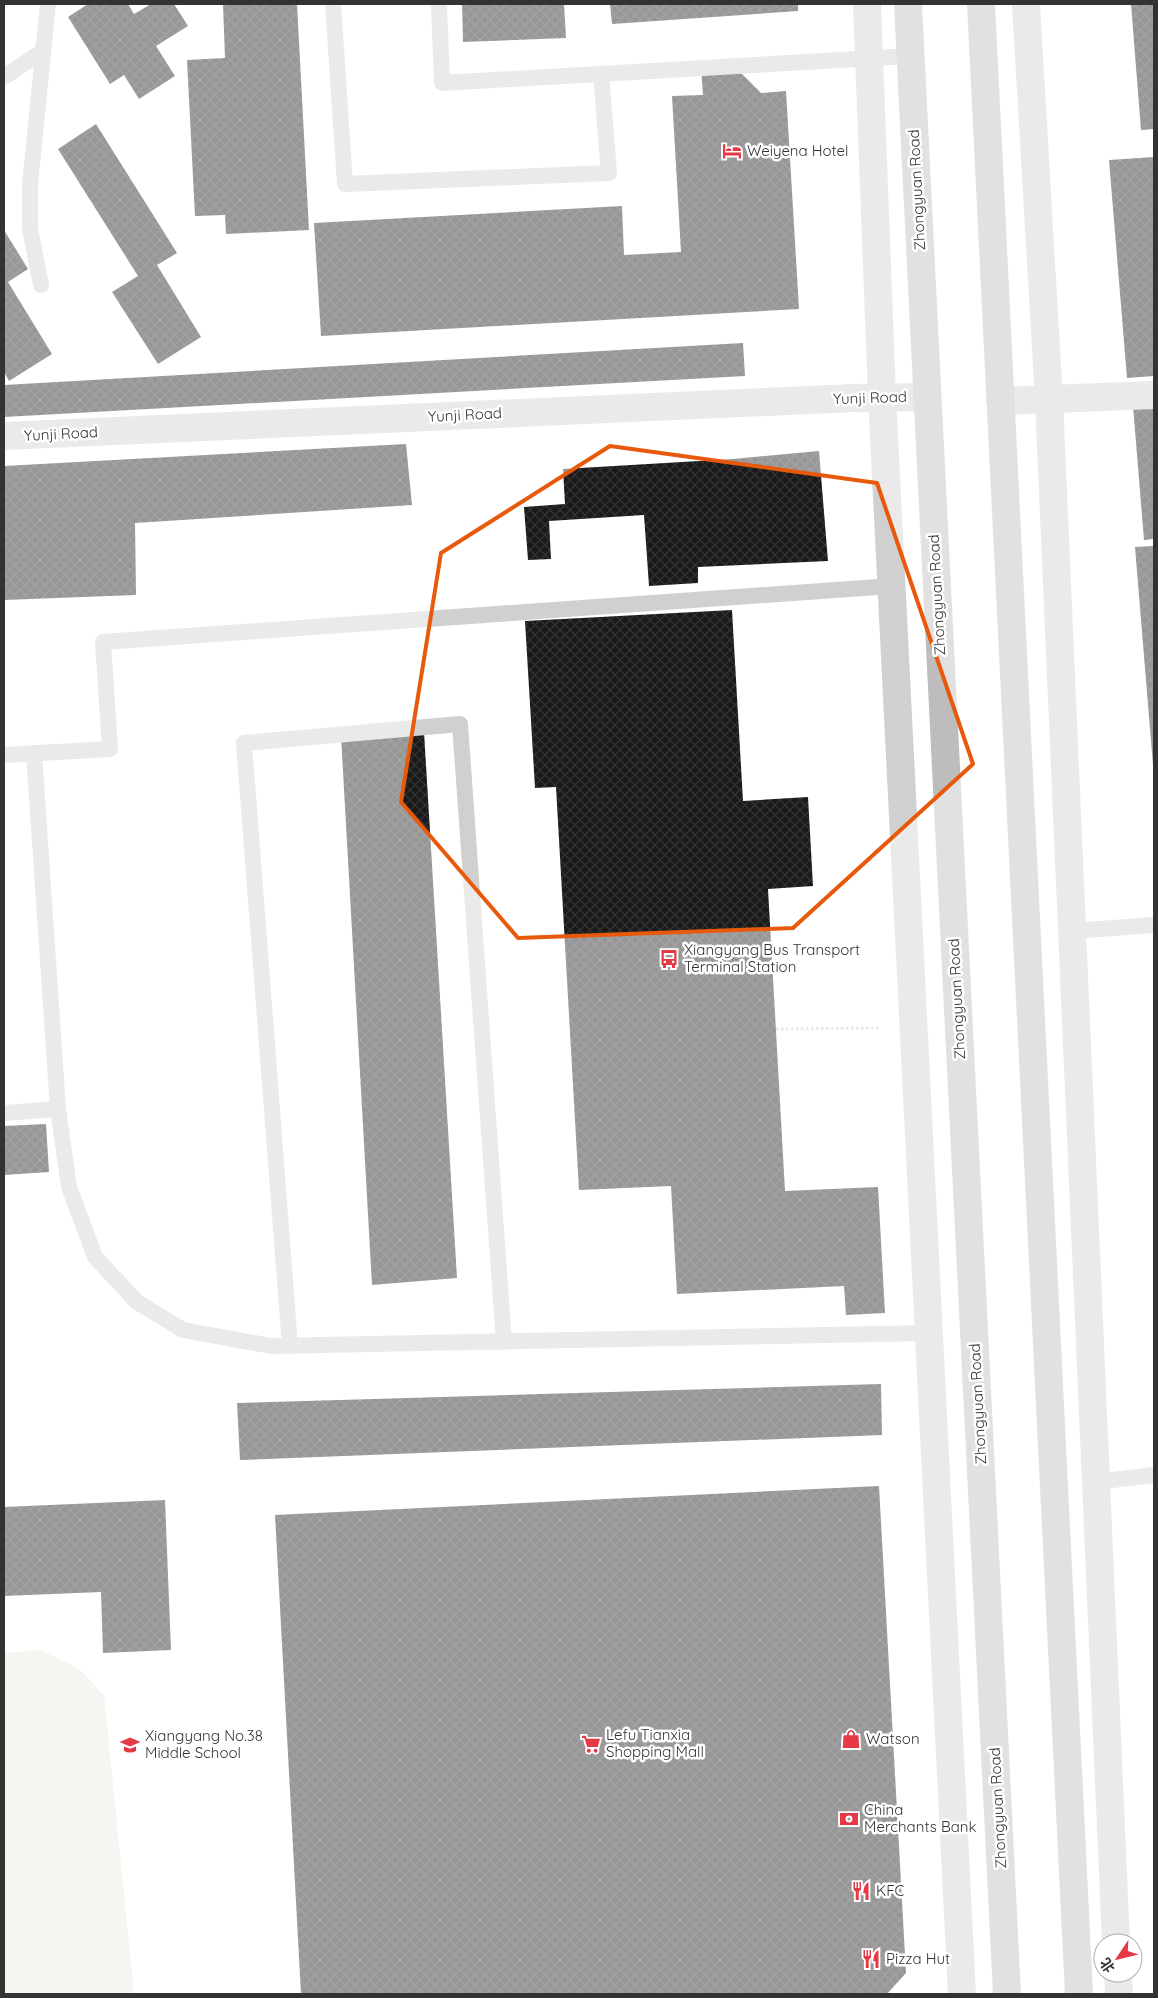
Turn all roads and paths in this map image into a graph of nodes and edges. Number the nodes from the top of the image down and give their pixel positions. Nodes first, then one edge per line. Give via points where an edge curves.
1 (48, 4) edge
2 (333, 4) edge
3 (439, 4) edge
4 (867, 4) edge
5 (908, 4) edge
6 (981, 4) edge
7 (1026, 4) edge
8 (43, 51) junction
9 (910, 56) junction
10 (869, 58) junction
11 (601, 74) junction
12 (4, 78) edge
13 (41, 285) dead end
14 (1154, 396) edge
15 (882, 397) junction
16 (927, 397) junction
17 (1049, 400) junction
18 (1000, 401) junction
19 (4, 436) edge
20 (892, 586) junction
21 (34, 753) junction
22 (4, 755) edge
23 (1154, 925) edge
24 (1072, 931) junction
25 (58, 1109) junction
26 (4, 1113) edge
27 (929, 1333) junction
28 (504, 1342) junction
29 (290, 1346) junction
30 (1154, 1475) edge
31 (1096, 1482) junction
32 (1116, 1933) edge
33 (962, 1994) edge
34 (1008, 1994) edge
35 (1079, 1994) edge

1 - 8 lane
2 - 11 lane via 345,184 609,173
3 - 11 lane via 442,83
4 - 10 street
5 - 9 main road, Zhongyuan Road
6 - 18 main road
7 - 17 street
8 - 12 lane
8 - 13 lane via 30,184 30,229
9 - 10 lane
9 - 16 main road, Zhongyuan Road
10 - 11 lane
10 - 15 street
14 - 17 street
15 - 16 street, Yunji Road
15 - 19 street, Yunji Road
15 - 20 street
16 - 34 main road, Zhongyuan Road
17 - 18 street
17 - 24 street
18 - 35 main road
20 - 21 lane via 103,642 110,748
20 - 27 street
21 - 22 lane
21 - 25 lane
23 - 24 lane
24 - 31 street
25 - 26 lane
25 - 29 lane via 69,1187 94,1257 137,1302 183,1330 271,1346
27 - 28 lane
27 - 33 street
28 - 29 lane
28 - 29 lane via 460,724 244,743
30 - 31 lane
31 - 32 street

